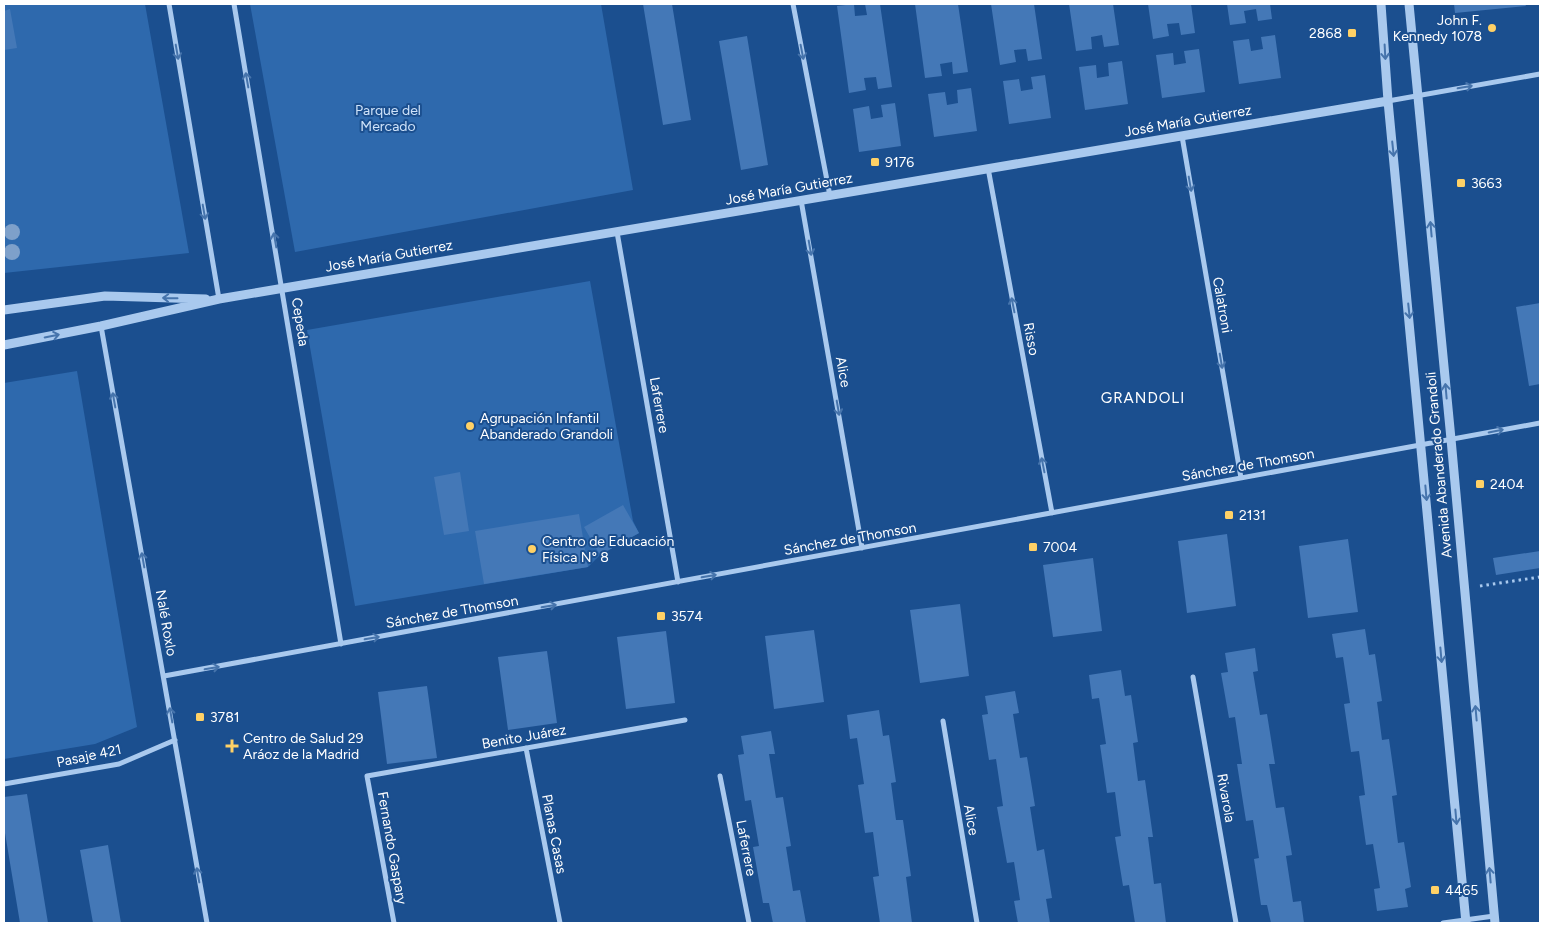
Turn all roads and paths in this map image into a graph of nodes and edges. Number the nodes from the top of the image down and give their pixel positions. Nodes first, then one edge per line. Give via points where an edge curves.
1 (169, 4) edge
2 (234, 4) edge
3 (792, 4) edge
4 (1382, 4) edge
5 (1409, 4) edge
6 (1540, 74) edge
7 (1417, 95) junction
8 (1388, 101) junction
9 (1182, 136) junction
10 (988, 168) junction
11 (830, 196) junction
12 (802, 200) junction
13 (617, 232) junction
14 (283, 288) junction
15 (219, 299) junction
16 (4, 310) edge
17 (101, 326) junction
18 (4, 345) edge
19 (1540, 423) edge
20 (1451, 439) junction
21 (1422, 444) junction
22 (1241, 478) junction
23 (1052, 513) junction
24 (862, 548) junction
25 (1540, 577) edge
26 (678, 582) junction
27 (1464, 589) junction
28 (342, 644) junction
29 (164, 676) junction
30 (1194, 677) dead end
31 (685, 720) dead end
32 (943, 721) dead end
33 (175, 740) junction
34 (526, 748) junction
35 (367, 776) joint
36 (720, 776) dead end
37 (4, 784) edge
38 (1494, 920) edge
39 (1466, 921) edge
40 (206, 923) edge
41 (394, 923) edge
42 (560, 923) edge
43 (749, 923) edge
44 (978, 923) edge
45 (1236, 923) edge
46 (1443, 923) edge

1 -> 15 street
14 -> 2 street, Cepeda
3 -> 11 street
4 -> 8 street, Avenida Abanderado Grandoli
5 - 7 street, Avenida Abanderado Grandoli
7 -> 6 street, José María Gutierrez
7 - 8 street, José María Gutierrez
20 -> 7 street, Avenida Abanderado Grandoli
8 - 9 street, José María Gutierrez
8 -> 21 street, Avenida Abanderado Grandoli
9 - 10 street, José María Gutierrez
9 -> 22 street, Calatroni
10 - 11 street, José María Gutierrez
23 -> 10 street, Risso
11 - 12 street, José María Gutierrez
12 - 13 street, José María Gutierrez
12 -> 24 street, Alice
13 - 14 street, José María Gutierrez
13 - 26 street, Laferrere
14 - 15 street, José María Gutierrez
14 - 28 street, Cepeda
15 -> 16 street, José María Gutierrez via 105,296
15 - 17 street, José María Gutierrez
18 -> 17 street, José María Gutierrez
29 -> 17 street, Nalé Roxlo
20 -> 19 street, Sánchez de Thomson
20 - 21 street, Sánchez de Thomson
20 - 27 street, Avenida Abanderado Grandoli
21 - 22 street, Sánchez de Thomson
21 -> 39 street, Avenida Abanderado Grandoli
22 - 23 street, Sánchez de Thomson
23 - 24 street, Sánchez de Thomson
26 -> 24 street, Sánchez de Thomson
25 - 27 path
28 -> 26 street, Sánchez de Thomson
38 -> 27 street, Avenida Abanderado Grandoli
29 -> 28 street, Sánchez de Thomson
33 -> 29 street, Nalé Roxlo
30 - 45 street, Rivarola
31 - 34 street, Benito Juárez
32 - 44 street, Alice
33 - 37 street, Pasaje 421 via 119,764
40 -> 33 street, Nalé Roxlo
34 - 35 street, Benito Juárez
34 - 42 street, Planas Casas
35 - 41 street, Fernando Gaspary
36 - 43 street, Laferrere
38 - 39 street
39 - 46 street

